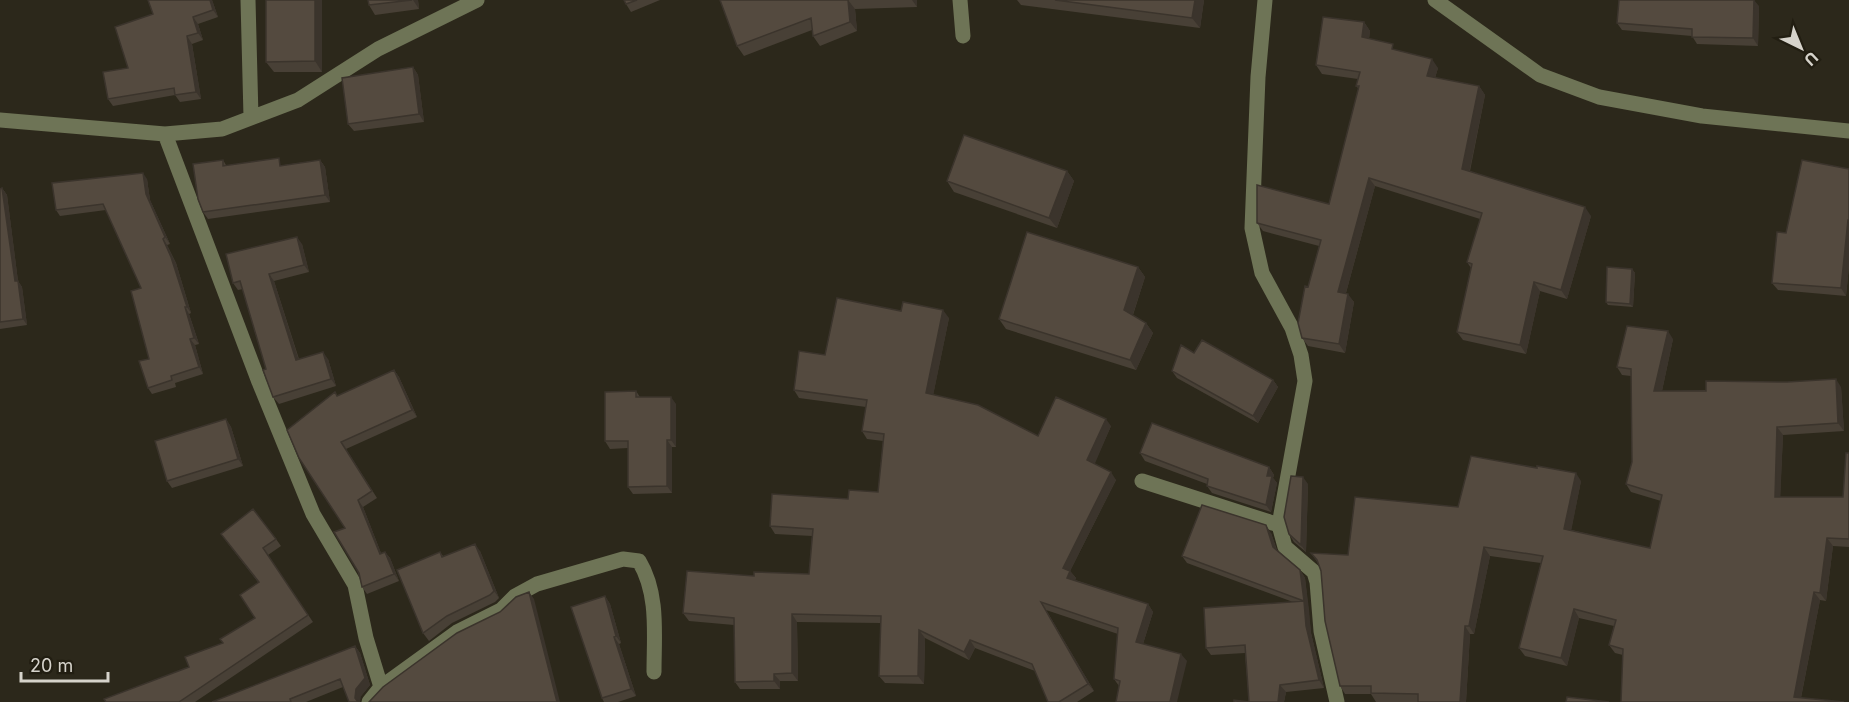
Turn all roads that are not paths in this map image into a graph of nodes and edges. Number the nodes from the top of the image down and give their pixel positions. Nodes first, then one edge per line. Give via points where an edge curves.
1 (248, 0) edge
2 (477, 0) edge
3 (960, 0) edge
4 (1265, 0) edge
5 (1435, 0) edge
6 (963, 36) dead end
7 (251, 117) junction
8 (0, 120) edge
9 (1849, 131) edge
10 (165, 134) junction
11 (1142, 481) dead end
12 (1279, 525) junction
13 (654, 672) dead end
14 (381, 687) junction
15 (369, 702) edge
16 (1337, 702) edge

1 - 7 street
2 - 7 street via 378,49 298,100
3 - 6 street
4 - 12 street via 1252,228 1262,273 1292,328 1305,381
5 - 9 street via 1540,75 1599,96 1701,116
7 - 10 street via 222,129
8 - 10 street
10 - 14 street via 313,514 355,585
11 - 12 street
12 - 16 street via 1285,546 1314,572 1321,631
13 - 14 street via 654,604 647,575 639,561 623,559 530,588 501,610 458,632
14 - 15 street

